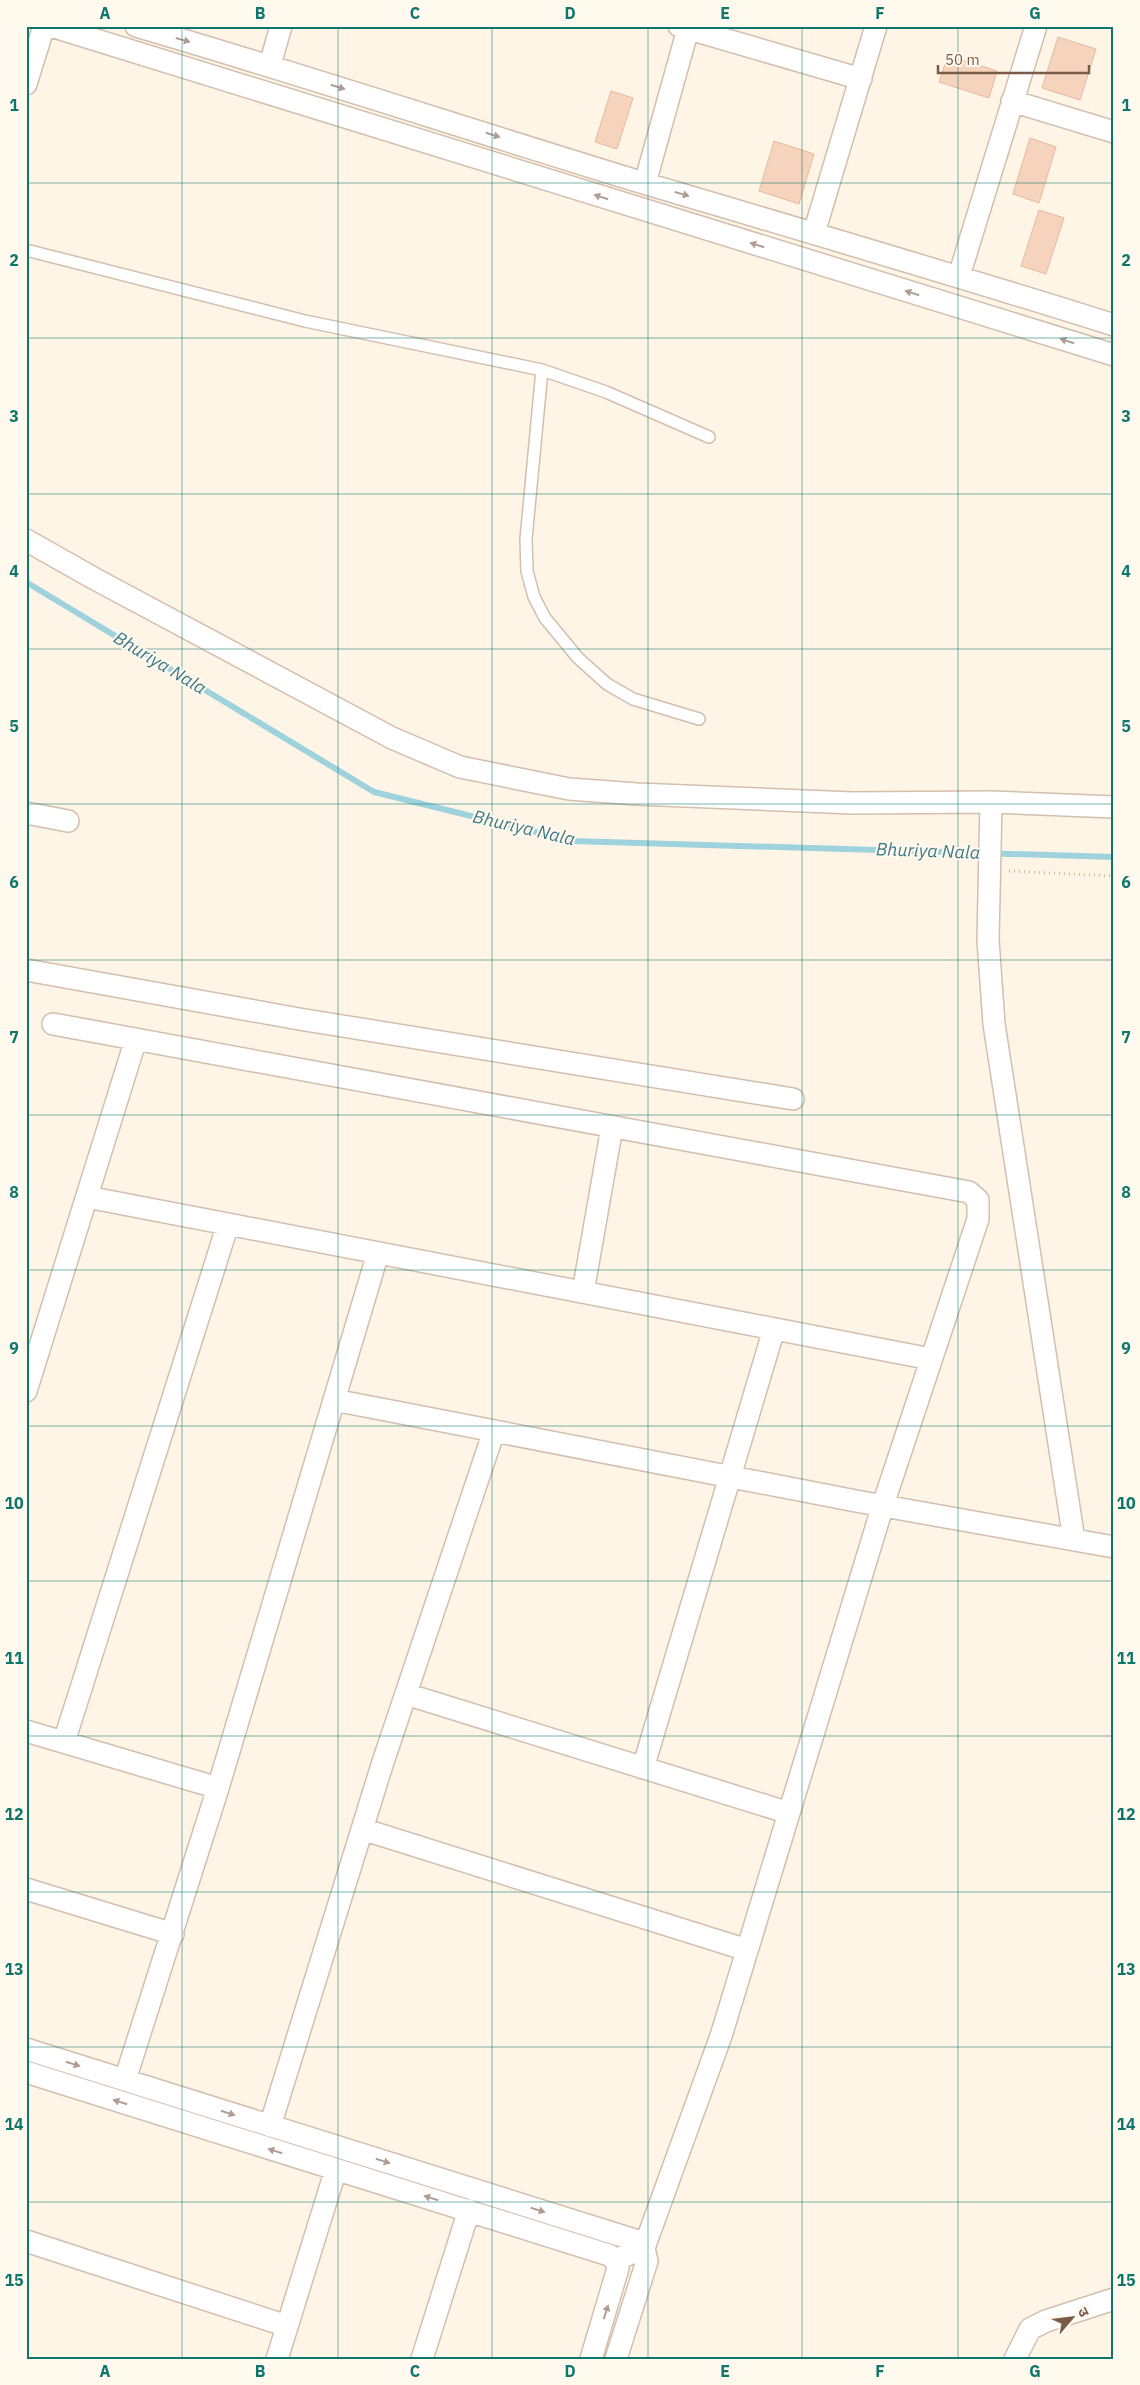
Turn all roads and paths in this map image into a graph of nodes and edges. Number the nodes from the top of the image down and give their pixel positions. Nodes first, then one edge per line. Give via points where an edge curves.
1 (44, 26) edge
2 (52, 26) edge
3 (136, 26) edge
4 (281, 26) edge
5 (876, 26) edge
6 (1036, 26) edge
7 (684, 28) edge
8 (270, 65) junction
9 (861, 79) junction
10 (26, 84) edge
11 (1012, 100) junction
12 (1114, 132) edge
13 (645, 183) junction
14 (814, 233) junction
15 (26, 250) edge
16 (959, 276) junction
17 (1114, 325) edge
18 (1114, 355) edge
19 (542, 370) junction
20 (709, 437) dead end
21 (26, 540) edge
22 (700, 719) dead end
23 (1114, 807) edge
24 (991, 811) junction
25 (26, 813) edge
26 (68, 820) dead end
27 (989, 865) junction
28 (1114, 876) edge
29 (26, 970) edge
30 (53, 1024) dead end
31 (136, 1039) junction
32 (793, 1099) dead end
33 (612, 1126) junction
34 (87, 1197) junction
35 (228, 1224) junction
36 (378, 1253) junction
37 (583, 1292) junction
38 (774, 1329) junction
39 (932, 1359) junction
40 (26, 1391) edge
41 (334, 1400) junction
42 (494, 1431) junction
43 (731, 1476) junction
44 (883, 1505) junction
45 (1074, 1540) junction
46 (1114, 1547) edge
47 (406, 1694) junction
48 (26, 1731) edge
49 (64, 1742) junction
50 (643, 1768) junction
51 (218, 1788) junction
52 (789, 1814) junction
53 (362, 1829) junction
54 (26, 1889) edge
55 (173, 1934) junction
56 (747, 1950) junction
57 (26, 2049) edge
58 (26, 2072) edge
59 (126, 2080) junction
60 (270, 2126) junction
61 (336, 2169) junction
62 (470, 2210) junction
63 (26, 2241) edge
64 (644, 2248) junction
65 (615, 2260) junction
66 (1114, 2299) edge
67 (287, 2326) junction
68 (277, 2359) edge
69 (422, 2359) edge
70 (591, 2359) edge
71 (616, 2359) edge
72 (1014, 2359) edge

1 - 10 street
18 -> 2 street
3 -> 8 street
4 - 8 street
5 - 9 street
6 - 11 street
7 - 9 street
7 - 13 street
8 -> 13 street
9 - 14 street
11 - 12 street
11 - 16 street
13 -> 14 street
14 - 16 street
15 - 19 lane via 305,321
16 - 17 street
19 - 20 lane via 606,392
19 - 22 lane via 526,539 527,571 534,597 545,618 578,658 607,684 633,699
21 - 24 street via 392,738 460,767 569,789
23 - 24 street
24 - 27 street
25 - 26 street
27 - 28 path
27 - 45 street via 988,940 994,1024
29 - 32 street
30 - 31 street
31 - 33 street
31 - 34 street
33 - 37 street
33 - 39 street via 969,1192 978,1200 978,1219
34 - 35 street
34 - 40 street
35 - 36 street
35 - 49 street
36 - 37 street
36 - 41 street
37 - 38 street
38 - 39 street
38 - 43 street
39 - 44 street
41 - 42 street
41 - 51 street
42 - 43 street
42 - 47 street
43 - 44 street
43 - 50 street
44 - 45 street
44 - 52 street
45 - 46 street
47 - 50 street
47 - 53 street
48 - 49 street
49 - 51 street
50 - 52 street
51 - 55 street
52 - 56 street
53 - 56 street
53 - 60 street
54 - 55 street
55 - 59 street
56 - 64 street via 721,2036
57 -> 59 street
61 -> 58 street
59 -> 60 street
60 -> 64 street via 638,2241
62 -> 61 street
61 - 67 street
62 - 65 street via 598,2249
62 - 69 street
63 - 67 street
64 - 65 street
64 - 71 street via 647,2261
70 -> 65 street via 616,2280 618,2268
66 - 72 street via 1030,2329
67 - 68 street

